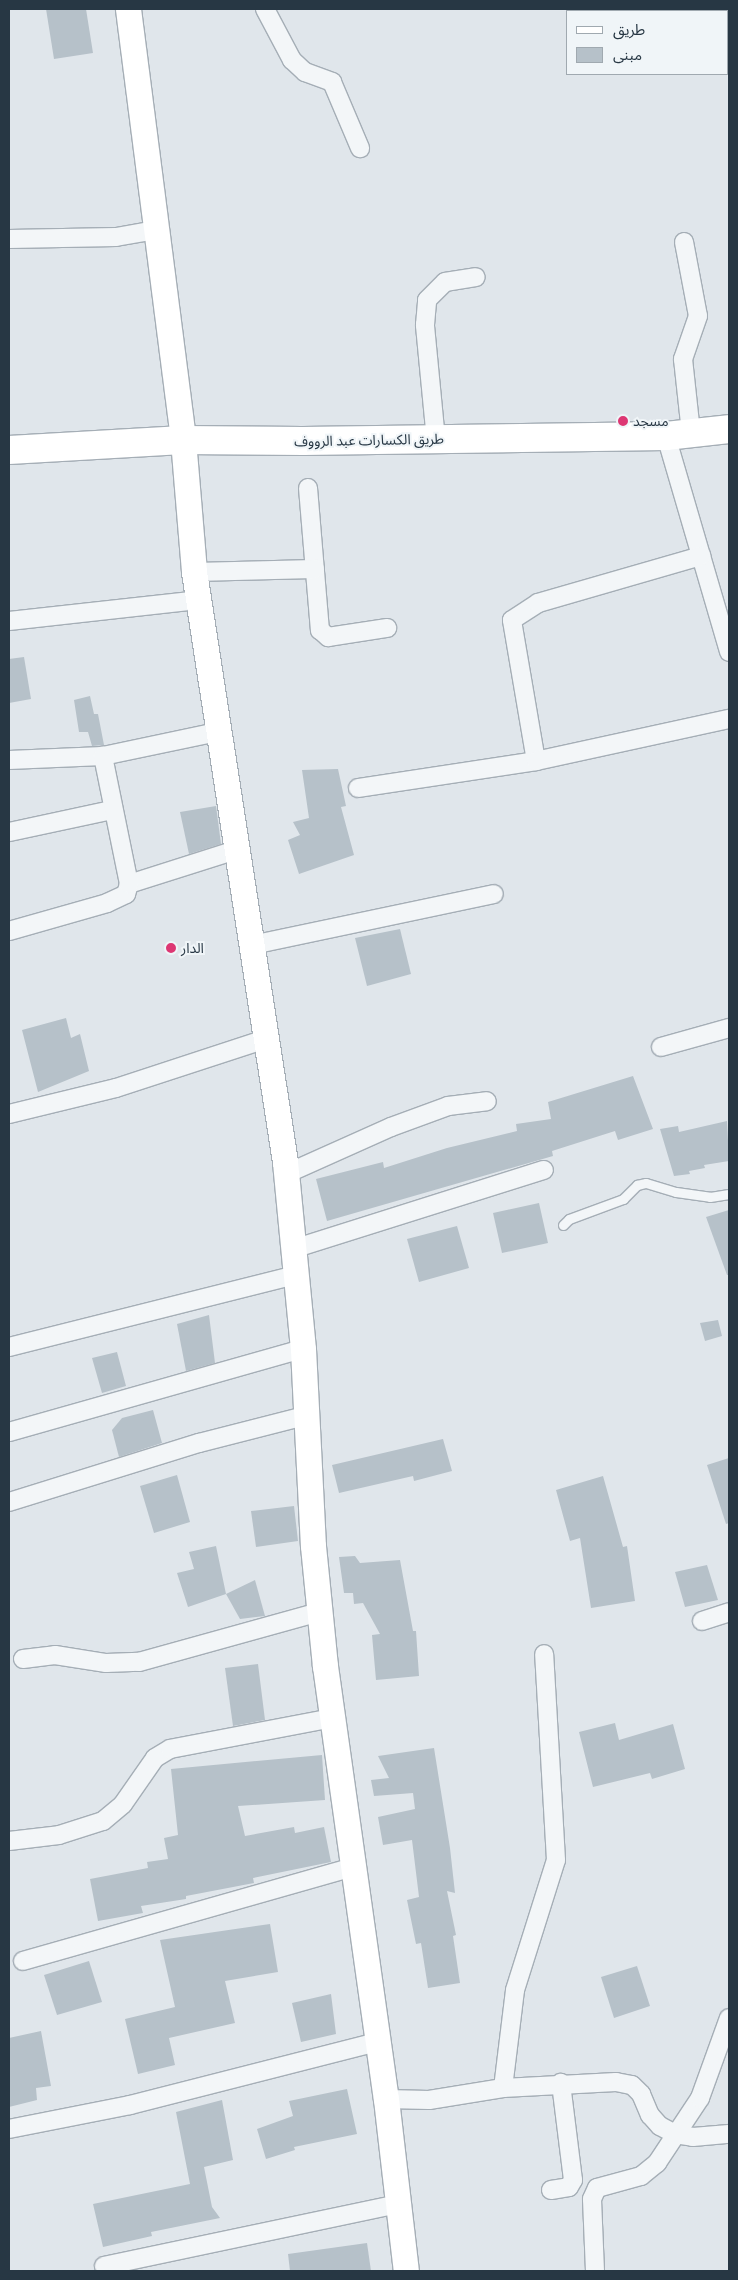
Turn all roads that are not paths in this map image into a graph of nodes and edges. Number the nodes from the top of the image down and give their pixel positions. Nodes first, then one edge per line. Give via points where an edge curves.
1 (128, 9) edge
2 (265, 9) edge
3 (360, 148) dead end
4 (156, 230) junction
5 (9, 239) edge
6 (684, 242) dead end
7 (476, 277) dead end
8 (729, 429) edge
9 (678, 435) junction
10 (182, 440) junction
11 (436, 440) junction
12 (9, 450) edge
13 (308, 488) dead end
14 (701, 556) junction
15 (315, 569) junction
16 (194, 572) junction
17 (198, 600) junction
18 (9, 622) edge
19 (387, 628) dead end
20 (729, 652) edge
21 (729, 719) edge
22 (217, 732) junction
23 (102, 756) junction
24 (9, 760) edge
25 (536, 761) junction
26 (358, 788) dead end
27 (112, 810) junction
28 (9, 832) edge
29 (236, 850) junction
30 (129, 884) junction
31 (494, 894) dead end
32 (9, 931) edge
33 (252, 945) junction
34 (729, 1028) edge
35 (266, 1039) junction
36 (661, 1046) dead end
37 (487, 1101) dead end
38 (9, 1114) edge
39 (544, 1170) dead end
40 (286, 1174) junction
41 (729, 1194) edge
42 (563, 1225) dead end
43 (294, 1249) junction
44 (296, 1275) junction
45 (9, 1347) edge
46 (303, 1349) junction
47 (305, 1416) junction
48 (9, 1432) edge
49 (9, 1502) edge
50 (319, 1612) junction
51 (729, 1612) edge
52 (702, 1621) dead end
53 (544, 1654) dead end
54 (23, 1659) dead end
55 (332, 1718) junction
56 (9, 1841) edge
57 (353, 1867) junction
58 (24, 1961) dead end
59 (729, 2018) edge
60 (377, 2042) junction
61 (561, 2083) junction
62 (503, 2088) junction
63 (386, 2100) junction
64 (9, 2129) edge
65 (675, 2134) junction
66 (729, 2134) edge
67 (551, 2190) dead end
68 (398, 2204) junction
69 (104, 2266) dead end
70 (406, 2271) edge
71 (596, 2271) edge

1 - 4 street
2 - 3 street via 292,60 305,72 332,82
4 - 5 street via 116,237
4 - 10 street
6 - 9 street via 698,316 683,359
7 - 11 street via 445,282 427,300 425,325
8 - 9 main road, طريق الكسارات عبد الرووف
9 - 11 main road, طريق الكسارات عبد الرووف
9 - 14 street
10 - 11 main road, طريق الكسارات عبد الرووف
10 - 12 main road, طريق الكسارات عبد الرووف
10 - 16 street
13 - 15 street
14 - 20 street
14 - 25 street via 538,603 512,620
15 - 16 street
15 - 19 street via 320,630 324,635
16 - 17 street
17 - 18 street
17 - 22 street
21 - 25 street
22 - 23 street
22 - 29 street
23 - 24 street
23 - 27 street
25 - 26 street
27 - 28 street
27 - 30 street
29 - 30 street
29 - 33 street
30 - 32 street via 126,894 107,903
31 - 33 street
33 - 35 street
34 - 36 street
35 - 38 street via 116,1088
35 - 40 street
37 - 40 street via 448,1106
39 - 43 street
40 - 43 street
41 - 42 lane via 710,1197 646,1183 637,1185 623,1199 569,1218
43 - 44 street
44 - 45 street
44 - 46 street
46 - 47 street
46 - 48 street
47 - 49 street via 199,1443
47 - 50 street
50 - 54 street via 138,1662 106,1662 55,1655
50 - 55 street
51 - 52 street
53 - 62 street via 556,1860 515,1990
55 - 56 street via 170,1749 155,1758 123,1804 103,1821 59,1835
55 - 57 street
57 - 58 street
57 - 60 street
59 - 65 street via 700,2098
60 - 63 street
60 - 64 street via 130,2106
61 - 62 street
61 - 65 street via 616,2082 632,2085 641,2094 650,2115 660,2126
61 - 67 street via 573,2180 569,2187
62 - 63 street via 429,2100
63 - 68 street
65 - 66 street via 693,2137
65 - 71 street via 657,2163 641,2176 598,2188 592,2199
68 - 69 street
68 - 70 street

